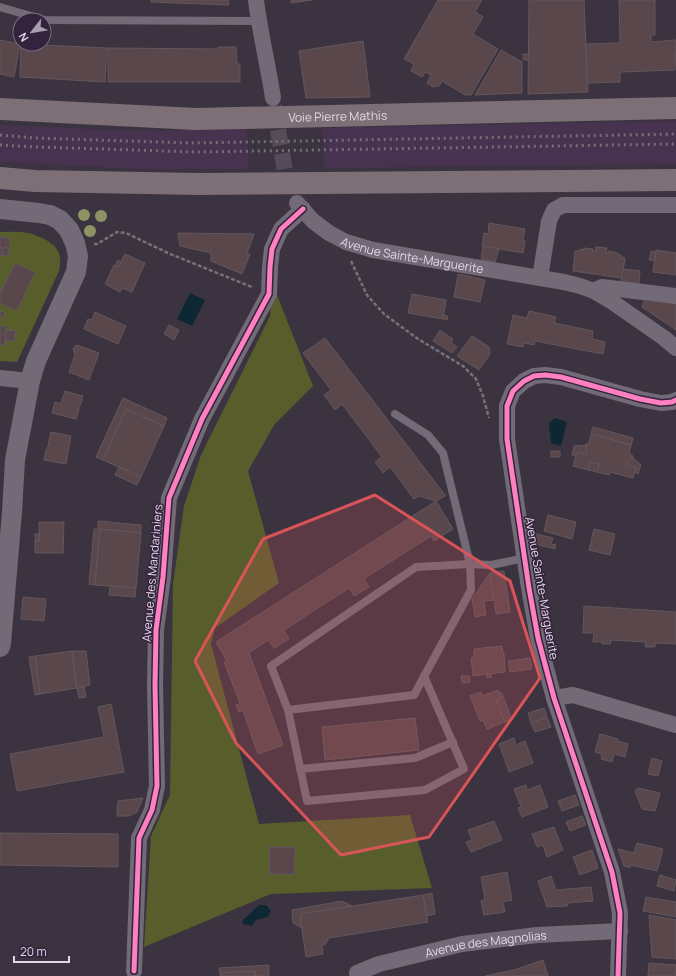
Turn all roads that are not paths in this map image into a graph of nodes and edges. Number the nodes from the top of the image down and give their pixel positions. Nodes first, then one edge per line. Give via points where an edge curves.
1 (256, 0) edge
2 (0, 7) edge
3 (259, 21) junction
4 (273, 98) tunnel mouth
5 (676, 108) edge
6 (0, 109) edge
7 (0, 178) edge
8 (676, 180) edge
9 (676, 205) edge
10 (300, 206) joint
11 (0, 209) edge
12 (540, 278) junction
13 (594, 292) junction
14 (676, 296) edge
15 (676, 348) edge
16 (0, 378) edge
17 (30, 380) junction
18 (676, 400) edge
19 (394, 414) dead end
20 (525, 558) junction
21 (470, 564) junction
22 (0, 647) edge
23 (424, 676) junction
24 (554, 698) junction
25 (288, 710) junction
26 (676, 725) edge
27 (453, 742) junction
28 (300, 769) junction
29 (620, 930) junction
30 (132, 973) edge
31 (358, 976) edge
32 (618, 976) edge

1 - 3 street
2 - 3 lane via 45,20
3 - 4 street
5 - 6 highway, Voie Pierre Mathis via 196,119
7 - 8 highway via 199,184
9 - 12 street via 563,205 554,210 549,221
10 - 12 street, Avenue Sainte-Marguerite via 313,221 346,242 373,250
10 - 30 street, Avenue des Mandariniers via 280,229 272,249 269,294 202,419 169,498 156,630 157,786 152,810 139,838
11 - 17 street via 50,215 60,220 69,230 78,256 76,272
12 - 13 street, Avenue Sainte-Marguerite via 564,282
13 - 14 street, Avenue Sainte-Marguerite via 602,287
13 - 15 street, Avenue Sainte-Marguerite via 611,301
16 - 17 street
17 - 22 street via 15,460
18 - 20 street, Avenue Sainte-Marguerite via 661,403 640,399 545,375 534,376 512,391 507,406 507,439
19 - 21 lane via 428,435 443,453
20 - 21 lane via 491,565
20 - 24 street, Avenue Sainte-Marguerite via 538,638
21 - 23 lane via 471,590
21 - 25 lane via 416,567 271,666
23 - 25 lane via 414,695
23 - 27 lane
24 - 26 street via 573,695
24 - 29 street, Avenue Sainte-Marguerite via 612,872 620,913
25 - 28 lane
27 - 28 lane via 415,758
27 - 28 lane via 464,769 425,790 307,801
29 - 31 street, Avenue des Magnolias via 537,935 462,944 378,964 357,973
29 - 32 street, Avenue Sainte-Marguerite

